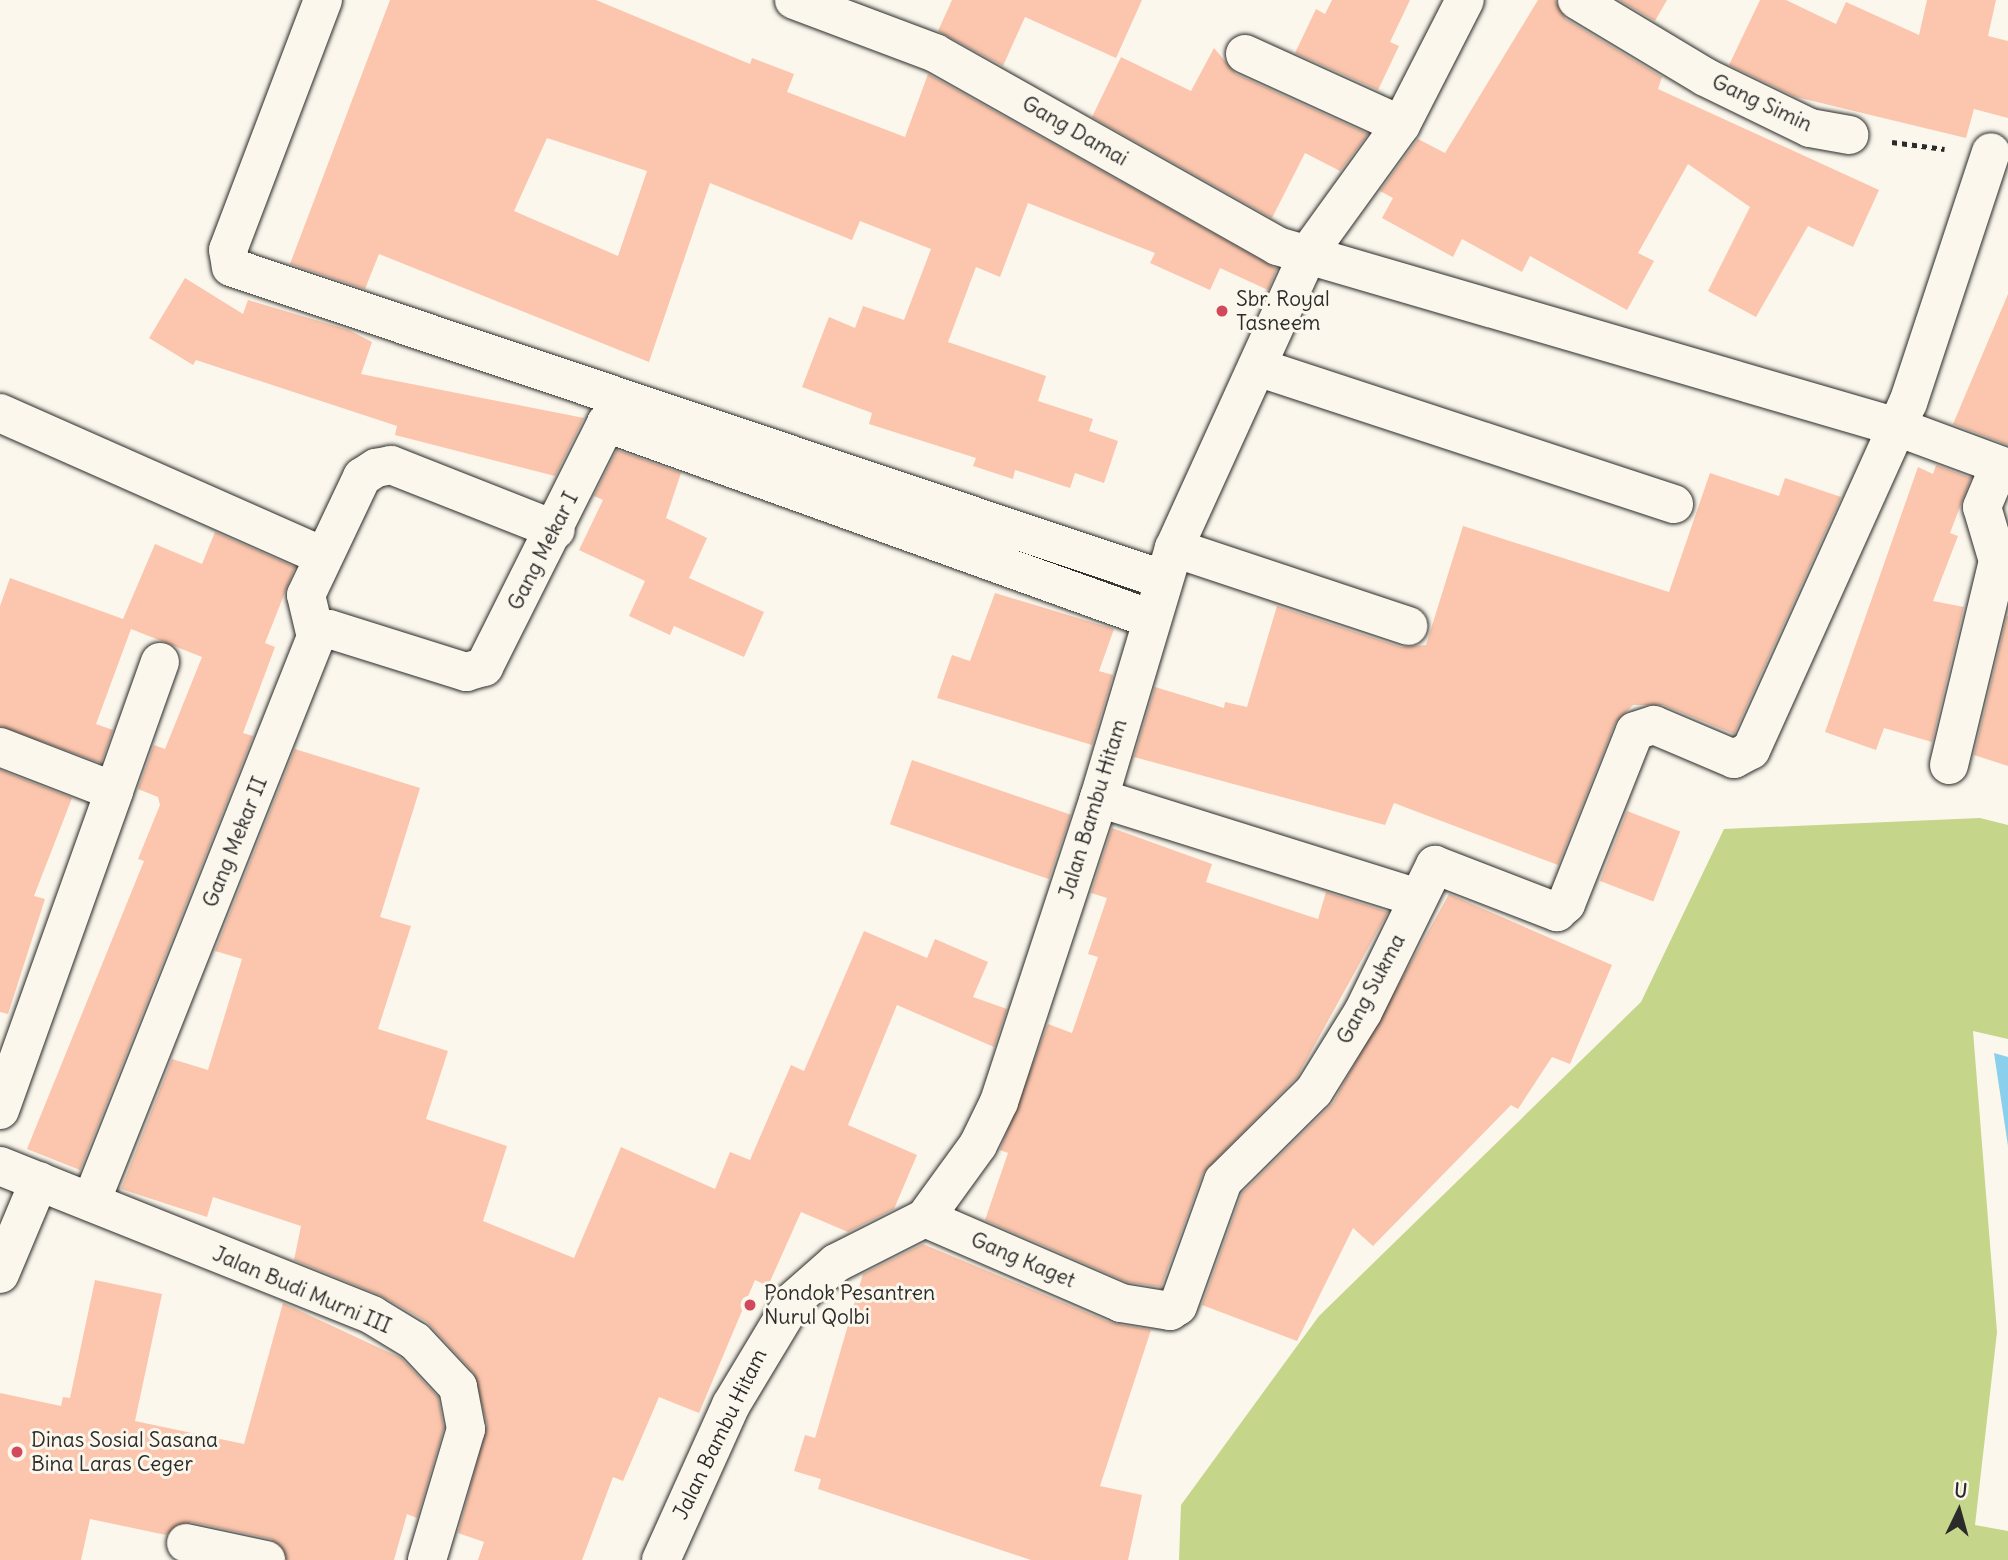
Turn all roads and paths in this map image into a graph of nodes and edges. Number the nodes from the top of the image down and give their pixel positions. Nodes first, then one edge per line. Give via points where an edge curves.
1 (323, 0) edge
2 (794, 0) edge
3 (1465, 0) edge
4 (1577, 0) edge
5 (1245, 54) dead end
6 (1401, 125) junction
7 (1849, 135) joint
8 (1991, 152) joint
9 (1309, 252) junction
10 (1257, 367) junction
11 (0, 413) edge
12 (1897, 427) junction
13 (2003, 469) edge
14 (1674, 504) dead end
15 (556, 530) junction
16 (323, 556) junction
17 (1168, 564) junction
18 (1151, 619) junction
19 (1408, 626) dead end
20 (316, 637) junction
21 (160, 663) dead end
22 (0, 747) edge
23 (1949, 765) dead end
24 (114, 791) junction
25 (1099, 798) junction
26 (1418, 898) junction
27 (0, 1110) edge
28 (0, 1166) edge
29 (39, 1181) junction
30 (91, 1202) junction
31 (925, 1218) junction
32 (0, 1274) edge
33 (1121, 1303) joint
34 (186, 1543) dead end
35 (266, 1560) edge
36 (426, 1560) edge
37 (661, 1560) edge

1 - 17 street via 228,250 231,267
2 - 9 street, Gang Damai via 935,53 1277,246
3 - 6 street, Jalan Bambu Hitam
4 - 7 street, Gang Simin via 1705,77 1810,128
5 - 6 street
6 - 9 street, Jalan Bambu Hitam
7 - 8 path
8 - 12 street
9 - 10 street, Jalan Bambu Hitam
9 - 12 street, Gang Damai
10 - 14 street
10 - 17 street, Jalan Bambu Hitam
11 - 16 street
12 - 13 street, Gang Damai
12 - 26 street via 1751,750 1734,759 1654,725 1635,731 1566,904 1557,912 1443,864 1435,865
13 - 23 street via 1982,507 1998,561
15 - 16 street via 391,466 362,477
15 - 18 street, Gang Mekar I via 606,423
15 - 20 street, Gang Mekar I via 484,667 473,673 329,629
16 - 20 street via 306,595
17 - 18 street, Jalan Bambu Hitam
17 - 19 street
18 - 25 street, Jalan Bambu Hitam
20 - 30 street, Gang Mekar II
21 - 24 street
22 - 24 street
24 - 27 street
25 - 26 street
25 - 31 street, Jalan Bambu Hitam via 999,1102 953,1185
26 - 33 street, Gang Sukma via 1363,1012 1314,1091 1223,1181 1178,1306 1164,1311
28 - 29 street, Jalan Budi Murni III
29 - 30 street, Jalan Budi Murni III
29 - 32 street
30 - 36 street, Jalan Budi Murni III via 372,1315 441,1365 458,1387 466,1429
31 - 33 street, Gang Kaget
31 - 37 street, Jalan Bambu Hitam via 836,1264 794,1300 731,1405
34 - 35 street

